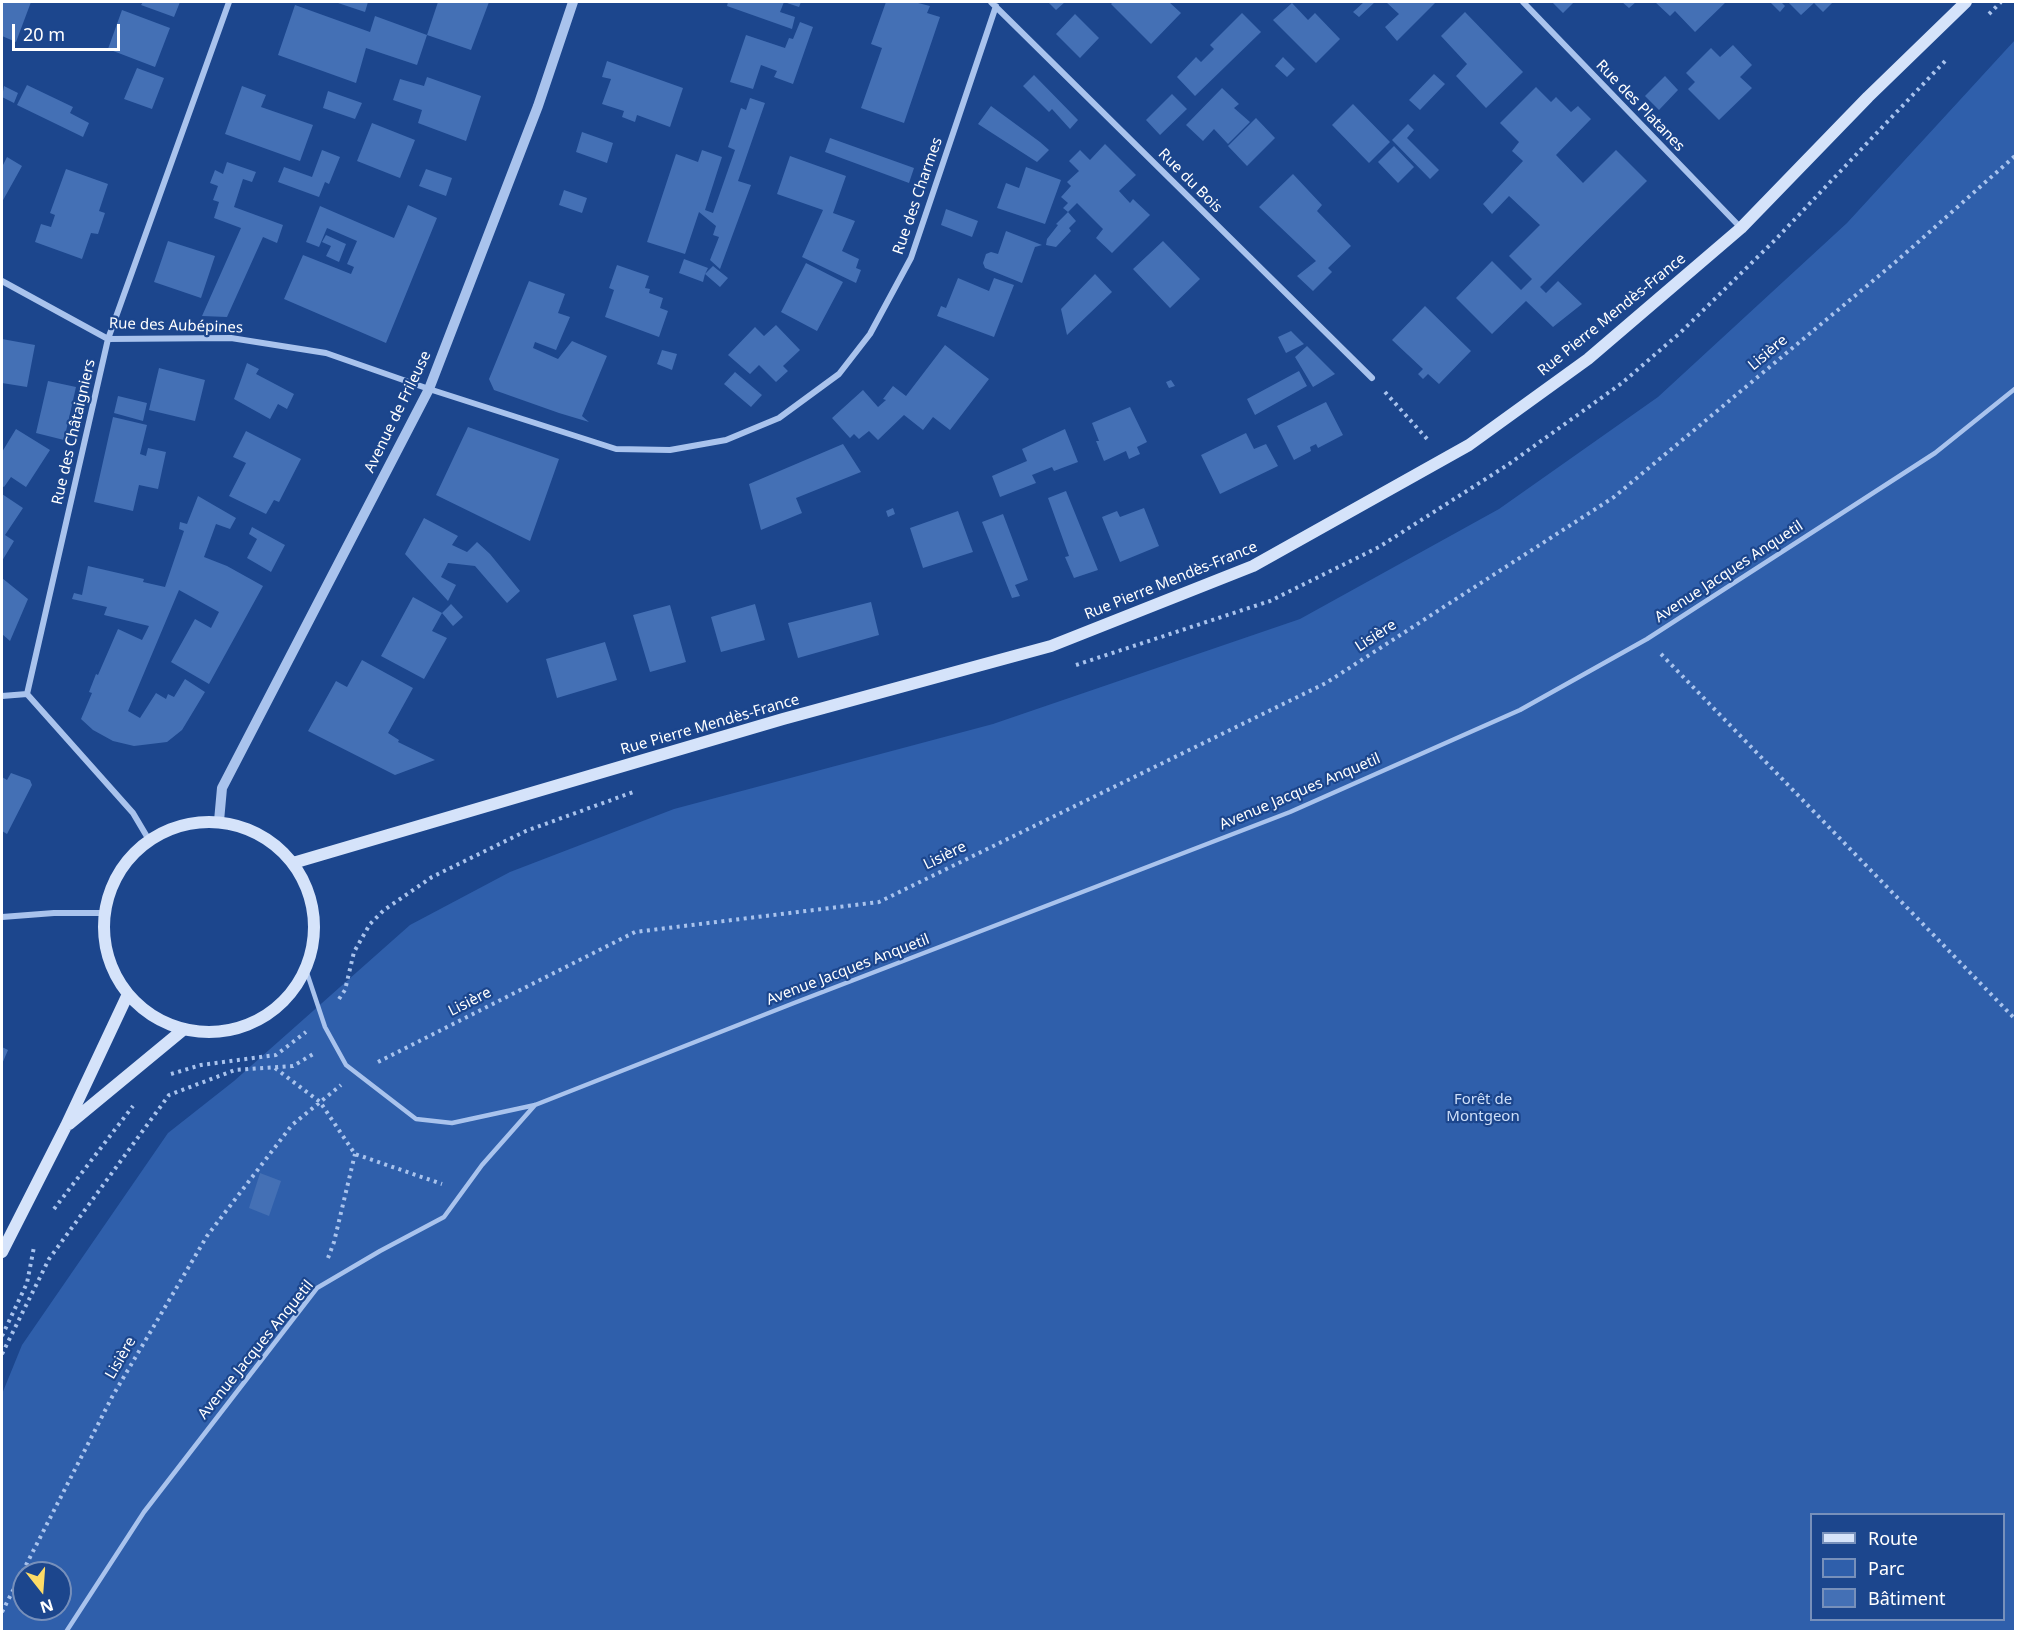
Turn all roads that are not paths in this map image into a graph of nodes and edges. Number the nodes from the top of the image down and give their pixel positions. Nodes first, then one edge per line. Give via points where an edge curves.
1 (229, 2) edge
2 (573, 2) edge
3 (1523, 2) edge
4 (1966, 2) edge
5 (993, 4) edge
6 (1741, 228) junction
7 (2, 281) edge
8 (108, 339) junction
9 (1372, 378) road end
10 (2016, 388) edge
11 (429, 389) junction
12 (27, 694) junction
13 (2, 696) edge
14 (219, 821) junction
15 (149, 840) junction
16 (293, 863) junction
17 (105, 913) junction
18 (2, 918) edge
19 (306, 970) junction
20 (128, 994) junction
21 (184, 1029) junction
22 (535, 1106) junction
23 (66, 1126) junction
24 (2, 1252) edge
25 (66, 1632) edge

1 - 8 street, Rue des Châtaigniers
2 - 11 street, Avenue de Frileuse via 538,106
3 - 6 street, Rue des Platanes
4 - 6 main road, Rue Pierre Mendès-France
5 - 9 street, Rue du Bois
5 - 11 street, Rue des Charmes via 911,258 870,334 839,374 779,418 726,440 670,450 616,450
6 - 16 main road, Rue Pierre Mendès-France via 1588,359 1469,445 1253,566 1051,646 783,719
7 - 8 street, Rue des Aubépines
8 - 11 street, Rue des Aubépines via 242,339 326,353
8 - 12 street, Rue des Châtaigniers
10 - 22 lane, Avenue Jacques Anquetil via 1935,453 1647,639 1520,710 1290,812
11 - 14 street, Avenue de Frileuse via 222,788
12 - 13 street
12 - 15 street via 133,813
14 - 15 main road via 168,830
14 - 16 main road via 259,834
15 - 17 main road via 119,871
16 - 19 main road via 308,889 313,908 315,928
17 - 18 street
17 - 20 main road via 108,954
19 - 21 main road via 280,1004 249,1024 222,1030
19 - 22 lane, Avenue Jacques Anquetil via 325,1027 346,1065 416,1119 452,1123
20 - 21 main road via 164,1022
20 - 23 main road
21 - 23 main road
22 - 25 lane, Avenue Jacques Anquetil via 482,1165 444,1217 317,1288 144,1512
23 - 24 main road

